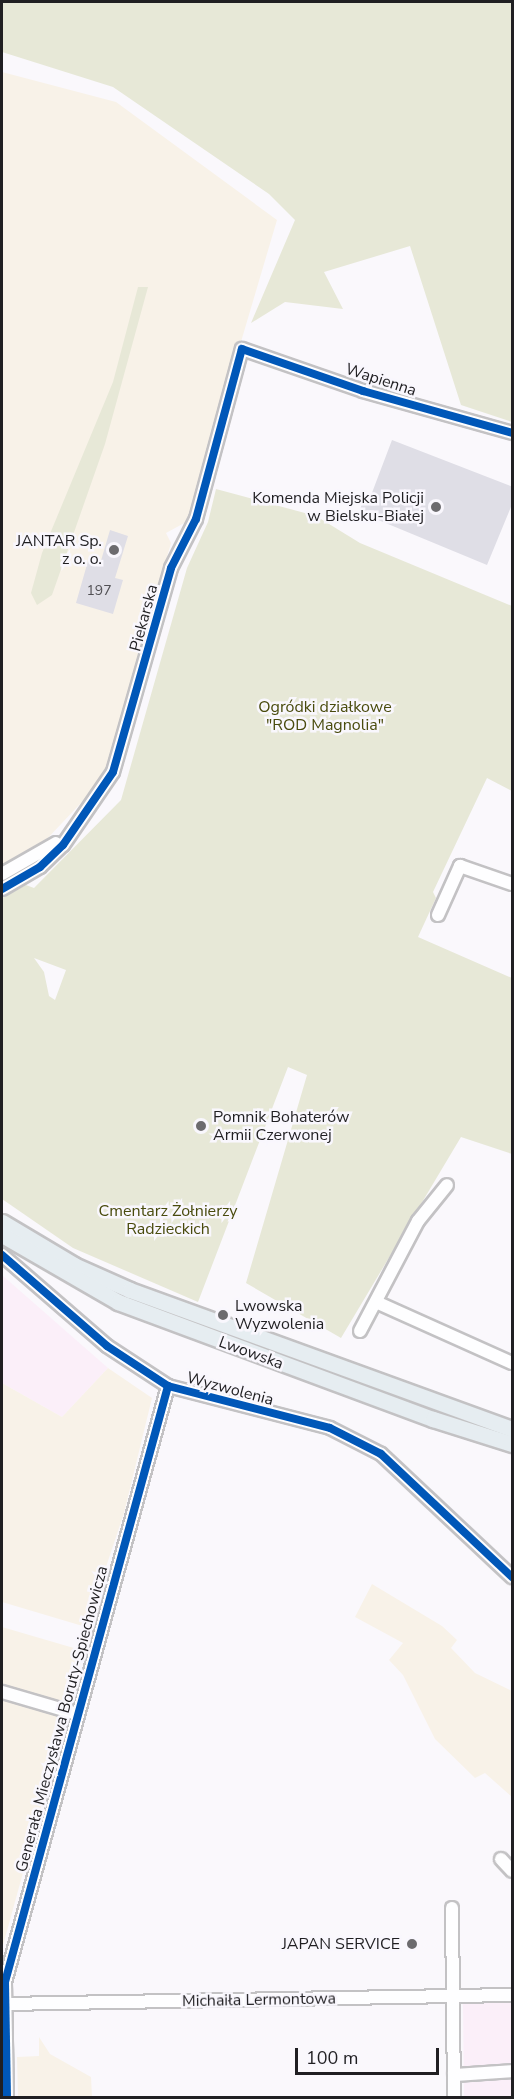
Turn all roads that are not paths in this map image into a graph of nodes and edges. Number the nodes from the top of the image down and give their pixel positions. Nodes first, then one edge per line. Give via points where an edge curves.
1 (242, 349) joint
2 (513, 433) edge
3 (74, 829) junction
4 (2, 874) edge
5 (513, 884) edge
6 (2, 889) edge
7 (438, 915) dead end
8 (447, 1185) dead end
9 (2, 1213) edge
10 (2, 1222) edge
11 (20, 1233) junction
12 (2, 1235) edge
13 (2, 1246) edge
14 (2, 1256) edge
15 (87, 1287) junction
16 (376, 1302) junction
17 (360, 1331) dead end
18 (513, 1363) edge
19 (168, 1386) junction
20 (513, 1429) edge
21 (513, 1444) edge
22 (513, 1577) edge
23 (2, 1692) edge
24 (77, 1714) junction
25 (501, 1859) dead end
26 (513, 1871) edge
27 (452, 1908) dead end
28 (513, 1995) edge
29 (454, 1997) junction
30 (5, 2004) junction
31 (513, 2071) edge
32 (454, 2075) junction
33 (7, 2097) edge
34 (454, 2097) edge

1 - 2 street, Wapienna via 363,390
1 - 3 street, Piekarska via 196,519 171,568 121,751 105,787
3 - 4 street, Piekarska
3 - 6 street, Piekarska via 40,867
5 - 7 street via 460,866
8 - 16 street via 418,1221
9 - 11 main road
10 - 11 main road
11 - 20 main road, Lwowska via 121,1287
12 - 15 main road, Lwowska
13 - 15 main road via 66,1283
14 - 19 street, Wyzwolenia via 107,1346
15 - 21 main road, Lwowska via 169,1323
16 - 17 street
16 - 18 street
19 - 22 street, Wyzwolenia via 330,1428 358,1440 403,1470
19 - 24 street, Generała Mieczysława Boruty-Spiechowicza
23 - 24 street
24 - 30 street, Generała Mieczysława Boruty-Spiechowicza via 5,1982
25 - 26 street
27 - 29 street
28 - 29 street, Michaiła Lermontowa
29 - 30 street, Michaiła Lermontowa
29 - 32 street
30 - 33 street, Generała Mieczysława Boruty-Spiechowicza
31 - 32 street
32 - 34 street

